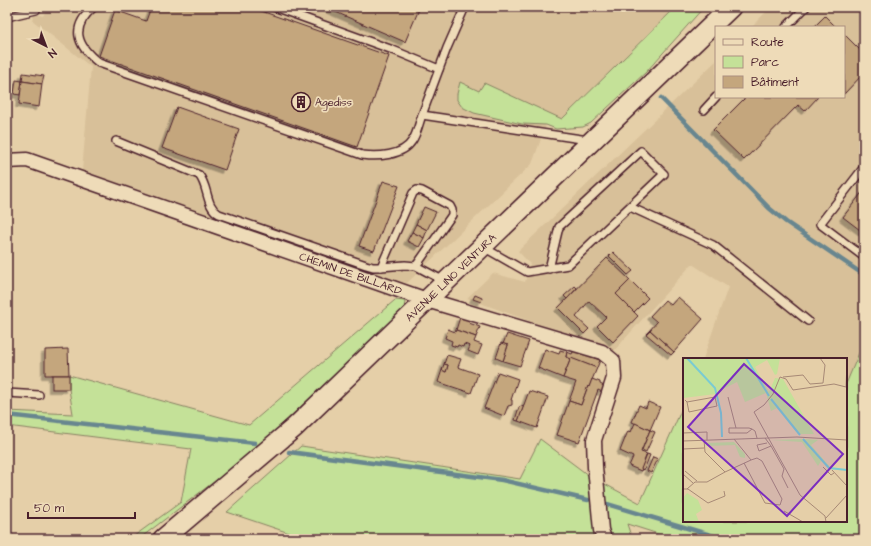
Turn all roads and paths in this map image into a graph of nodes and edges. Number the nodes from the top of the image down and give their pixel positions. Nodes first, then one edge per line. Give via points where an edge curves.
1 (94, 7) edge
2 (274, 7) edge
3 (465, 7) edge
4 (806, 7) edge
5 (36, 10) dead end
6 (724, 16) edge
7 (7, 17) edge
8 (787, 26) edge
9 (439, 69) junction
10 (715, 98) edge
11 (704, 110) dead end
12 (422, 114) junction
13 (116, 141) dead end
14 (593, 141) junction
15 (7, 161) edge
16 (864, 167) edge
17 (630, 206) junction
18 (482, 247) junction
19 (864, 257) edge
20 (416, 266) junction
21 (381, 267) junction
22 (549, 269) junction
23 (446, 282) junction
24 (426, 300) junction
25 (808, 321) dead end
26 (7, 393) edge
27 (39, 394) dead end
28 (163, 539) edge
29 (604, 539) edge

1 - 12 lane via 81,21 79,33 81,45 99,63 362,156 376,157 401,150 412,142
2 - 9 lane
3 - 9 lane
4 - 8 lane
5 - 7 lane
6 - 14 main road, AVENUE LINO VENTURA
9 - 12 lane
10 - 11 lane
12 - 14 lane
13 - 21 lane via 199,175 204,181 210,204 219,214 366,266
14 - 18 main road, AVENUE LINO VENTURA
15 - 24 street, CHEMIN DE BILLARD via 27,160
16 - 19 lane via 820,224
17 - 22 lane via 568,265
17 - 22 lane via 664,174 642,151 559,227
17 - 25 lane via 713,245
18 - 22 lane via 527,272
18 - 23 main road, AVENUE LINO VENTURA
20 - 21 lane
20 - 21 lane via 452,215 450,206 417,190
20 - 23 lane
23 - 24 main road, AVENUE LINO VENTURA
24 - 28 main road, AVENUE LINO VENTURA via 295,427
24 - 29 street, CHEMIN DE BILLARD via 602,352 613,361 614,378 594,440 600,522
26 - 27 lane

